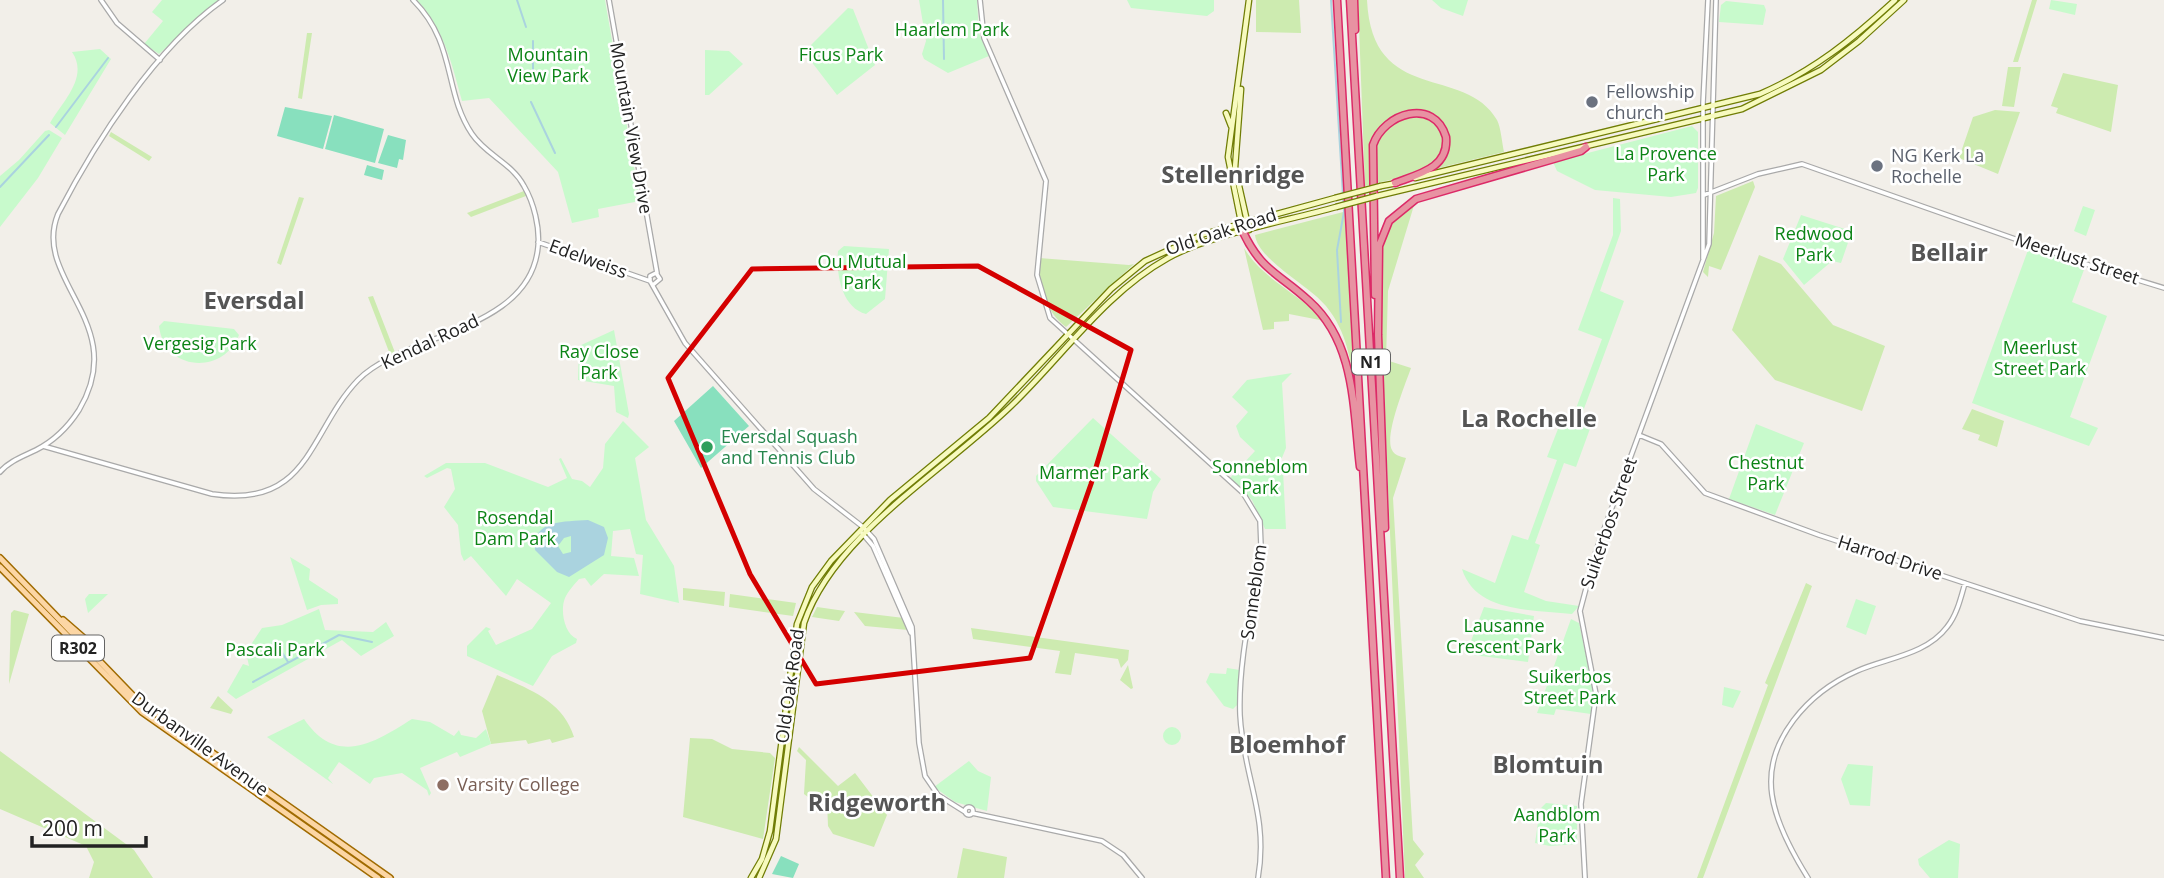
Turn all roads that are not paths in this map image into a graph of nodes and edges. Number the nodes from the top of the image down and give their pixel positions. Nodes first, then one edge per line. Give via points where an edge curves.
1 (101, 0) edge
2 (223, 0) edge
3 (413, 0) edge
4 (609, 0) edge
5 (980, 0) edge
6 (1249, 0) edge
7 (1338, 0) edge
8 (1352, 0) edge
9 (1708, 0) edge
10 (1716, 0) edge
11 (1895, 0) edge
12 (1904, 0) edge
13 (160, 60) junction
14 (1241, 74) junction
15 (1711, 108) junction
16 (1703, 109) junction
17 (1226, 113) dead end
18 (1711, 118) junction
19 (1703, 119) junction
20 (1586, 147) junction
21 (1229, 148) junction
22 (1395, 183) junction
23 (1711, 192) junction
24 (1704, 195) junction
25 (1242, 206) junction
26 (1261, 218) junction
27 (1243, 223) junction
28 (1246, 231) junction
29 (538, 242) junction
30 (1703, 261) junction
31 (653, 278) junction
32 (660, 281) junction
33 (2164, 288) edge
34 (661, 298) junction
35 (1068, 335) junction
36 (1378, 335) junction
37 (1074, 341) junction
38 (60, 434) junction
39 (1639, 435) junction
40 (50, 442) junction
41 (43, 446) junction
42 (64, 450) junction
43 (0, 472) edge
44 (860, 527) junction
45 (867, 534) junction
46 (1368, 535) junction
47 (0, 558) edge
48 (0, 567) edge
49 (1965, 583) junction
50 (1385, 597) junction
51 (46, 607) junction
52 (2164, 638) edge
53 (102, 646) dead end
54 (378, 878) edge
55 (390, 878) edge
56 (751, 878) edge
57 (760, 878) edge
58 (1142, 878) edge
59 (1258, 878) edge
60 (1386, 878) edge
61 (1400, 878) edge
62 (1585, 878) edge
63 (1808, 878) edge

1 - 13 street via 117,23
2 - 13 street
3 - 29 street, Kendal Road via 439,35 470,130 525,187
4 - 31 street, Mountain View Drive via 654,256
5 - 35 street, Sonneblom via 983,36 1046,178 1037,278 1050,318
6 - 14 main road
7 - 46 highway, N1
8 - 50 highway, N1
9 - 16 street, Suikerbos Street
10 - 15 street, Suikerbos Street
11 - 15 main road, Old Oak Road via 1856,37 1801,75 1760,94
12 - 18 main road, Old Oak Road via 1821,70 1765,100
13 - 38 street via 120,113 54,227 55,258 85,314 93,355 86,396
14 - 21 main road
14 - 25 main road via 1235,168
15 - 16 main road, Old Oak Road
15 - 18 street, Suikerbos Street
16 - 19 street, Suikerbos Street
16 - 22 main road, Old Oak Road
17 - 21 main road via 1231,122
18 - 19 main road, Old Oak Road
18 - 23 street, Suikerbos Street
19 - 20 main road, Old Oak Road
19 - 24 street, Suikerbos Street
20 - 28 main road, Old Oak Road, bridge
20 - 36 highway via 1422,196 1397,212 1379,246
21 - 27 main road via 1230,173
22 - 26 main road, Old Oak Road, bridge
22 - 36 highway via 1430,169 1442,158 1446,137 1435,119 1414,113 1398,116 1382,128 1373,145
23 - 24 street, Meerlust Street
23 - 30 street, Suikerbos Street via 1710,234
23 - 33 street, Meerlust Street via 1801,164
24 - 30 street, Suikerbos Street
25 - 26 main road
25 - 27 main road
26 - 27 main road, Old Oak Road
27 - 28 main road
27 - 35 main road, Old Oak Road via 1194,238 1145,261
28 - 37 main road, Old Oak Road via 1185,249 1152,267
28 - 46 highway via 1254,255 1310,301 1342,345
29 - 31 street, Edelweiss via 637,277
29 - 42 street, Kendal Road via 531,272 515,295 477,321 363,376 306,461 270,488 246,495 212,495
30 - 39 street, Suikerbos Street
31 - 32 street
31 - 32 street, Mountain View Drive
31 - 34 street, Mountain View Drive
32 - 34 street, Mountain View Drive
34 - 44 street, Mountain View Drive via 676,331 718,380 809,484
35 - 37 street, Sonneblom
35 - 44 main road, Old Oak Road via 989,418
36 - 50 highway
37 - 45 main road, Old Oak Road via 1009,408 901,499
37 - 59 street, Sonneblom via 1243,493 1258,516 1262,537 1240,711 1244,752 1260,813
38 - 40 street
38 - 42 street
39 - 49 street, Harrod Drive via 1661,444 1705,493
39 - 62 street, Suikerbos Street via 1580,611 1596,694 1580,818
40 - 41 street
40 - 42 street, Kendal Road
41 - 42 street, Kendal Road
41 - 43 street
44 - 45 street, Mountain View Drive
44 - 56 main road, Old Oak Road via 821,574 801,611 770,831
45 - 57 main road, Old Oak Road via 825,580 804,623 776,839
45 - 58 street, Mountain View Drive via 913,638 923,769 934,791 958,807 981,814 1102,841 1124,855
46 - 60 highway, N1
47 - 51 main road, Durbanville Avenue / R302
48 - 54 main road, Durbanville Avenue / R302 via 142,712
49 - 52 street, Harrod Drive via 2080,621
49 - 63 street via 1943,631 1911,653 1850,674 1806,704 1785,732 1772,768 1772,798
50 - 61 highway, N1
51 - 53 main road via 92,646
51 - 55 main road, Durbanville Avenue / R302 via 136,699

